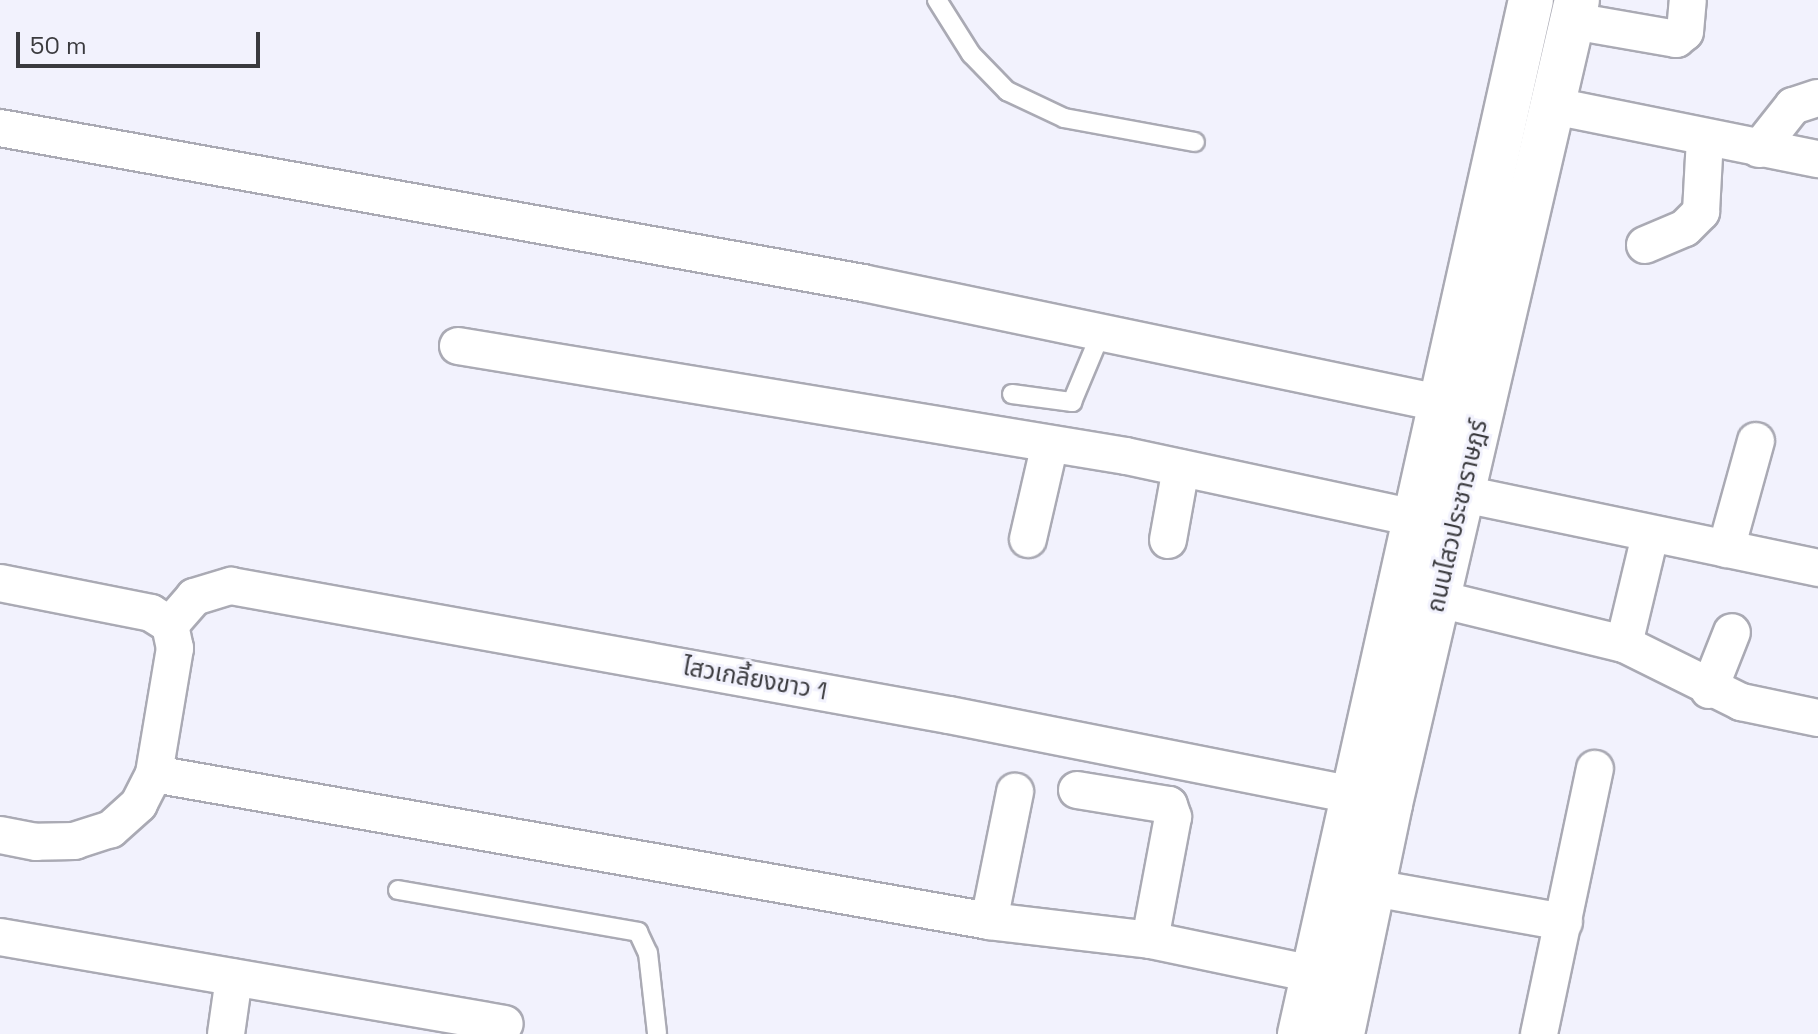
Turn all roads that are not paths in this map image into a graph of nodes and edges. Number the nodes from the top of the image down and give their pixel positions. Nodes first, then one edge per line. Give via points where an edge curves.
1 (937, 0) edge
2 (1688, 0) edge
3 (1528, 1) edge
4 (1575, 11) edge
5 (1818, 98) edge
6 (1554, 106) junction
7 (0, 128) edge
8 (1705, 139) junction
9 (1195, 142) dead end
10 (1759, 149) junction
11 (1818, 159) edge
12 (1645, 245) dead end
13 (1101, 333) junction
14 (458, 346) dead end
15 (1012, 394) dead end
16 (1461, 407) junction
17 (1756, 441) dead end
18 (1049, 448) junction
19 (1181, 468) junction
20 (1464, 494) junction
21 (1415, 518) junction
22 (1650, 536) junction
23 (1028, 539) dead end
24 (1168, 540) dead end
25 (1726, 549) junction
26 (1818, 568) edge
27 (0, 583) edge
28 (1439, 599) junction
29 (170, 625) junction
30 (1732, 632) dead end
31 (1624, 644) junction
32 (1709, 690) junction
33 (1818, 718) edge
34 (1595, 769) dead end
35 (154, 774) junction
36 (1077, 790) dead end
37 (1015, 792) dead end
38 (1353, 795) junction
39 (0, 835) edge
40 (1373, 888) junction
41 (398, 890) dead end
42 (989, 921) junction
43 (1564, 922) junction
44 (0, 937) edge
45 (1150, 940) junction
46 (1313, 974) junction
47 (234, 978) junction
48 (505, 1024) dead end
49 (226, 1034) edge
50 (659, 1034) edge
51 (1300, 1034) edge
52 (1342, 1034) edge
53 (1539, 1034) edge

1 - 9 lane via 971,54 1007,91 1064,118
2 - 4 street via 1685,32 1676,39
3 - 16 main road, ถนนไสวประชาราษฎร์
4 - 6 main road, ถนนไสวประชาราษฎร์
5 - 10 street via 1793,106
6 - 8 street
6 - 16 main road, ถนนไสวประชาราษฎร์
7 - 13 street via 863,283
8 - 10 street
8 - 12 street via 1701,212 1685,228
10 - 11 street
13 - 15 lane via 1072,402
13 - 16 street
14 - 18 street
16 - 20 main road, ถนนไสวประชาราษฎร์
16 - 21 main road, ถนนไสวประชาราษฎร์
17 - 25 street
18 - 19 street
18 - 23 street
19 - 21 street
19 - 24 street
20 - 22 street
20 - 28 main road, ถนนไสวประชาราษฎร์
21 - 38 main road, ถนนไสวประชาราษฎร์
22 - 25 street
22 - 31 street
25 - 26 street
27 - 29 street via 118,603
28 - 31 street
28 - 40 main road, ถนนไสวประชาราษฎร์
29 - 35 street via 175,648
29 - 38 street, ไสวเกลี้ยงขาว 1 via 194,597 231,586 934,712
30 - 32 street
31 - 32 street
32 - 33 street
34 - 43 street
35 - 39 street via 139,804 111,829 75,841 36,842
35 - 42 street
36 - 45 street via 1169,805 1173,817
37 - 42 street
38 - 46 main road, ถนนไสวประชาราษฎร์
40 - 43 street
40 - 52 main road, ถนนไสวประชาราษฎร์
41 - 50 lane via 638,932 648,953
42 - 45 street
43 - 53 street
44 - 47 street
45 - 46 street
46 - 51 main road, ถนนไสวประชาราษฎร์
47 - 48 street
47 - 49 street

